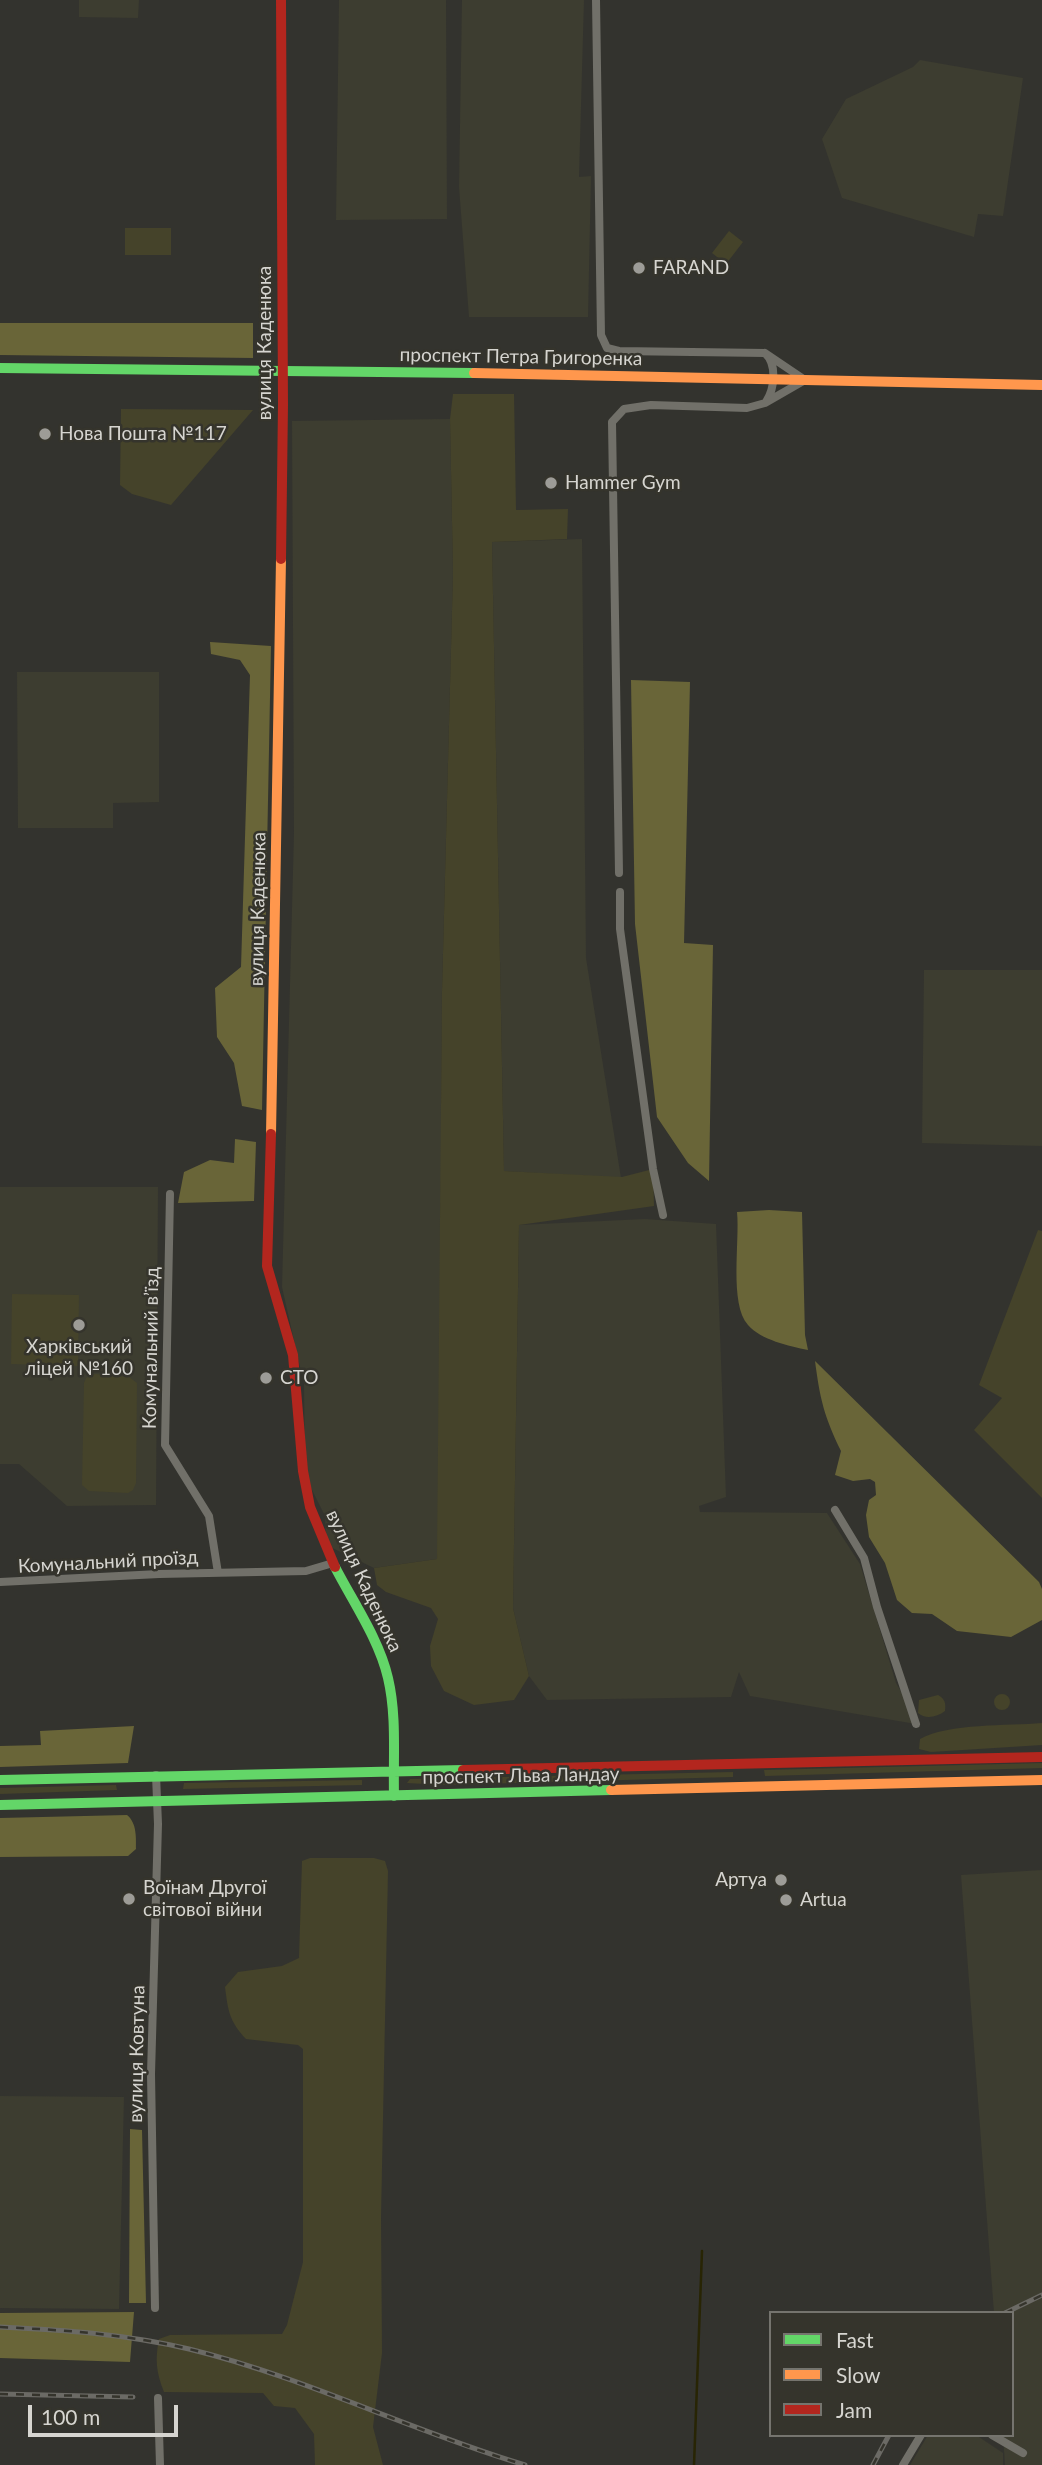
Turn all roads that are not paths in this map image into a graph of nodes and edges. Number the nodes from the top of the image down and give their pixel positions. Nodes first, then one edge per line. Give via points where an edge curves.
1 (281, 0) edge
2 (596, 0) edge
3 (765, 353) junction
4 (0, 368) edge
5 (283, 371) junction
6 (772, 380) junction
7 (805, 380) junction
8 (1042, 385) edge
9 (765, 403) junction
10 (619, 873) dead end
11 (620, 892) dead end
12 (170, 1194) dead end
13 (663, 1215) dead end
14 (835, 1510) dead end
15 (333, 1563) junction
16 (218, 1573) junction
17 (0, 1582) edge
18 (916, 1724) dead end
19 (1042, 1757) edge
20 (748, 1763) junction
21 (395, 1771) junction
22 (156, 1775) junction
23 (0, 1780) edge
24 (1042, 1780) edge
25 (749, 1788) junction
26 (394, 1796) junction
27 (158, 1801) junction
28 (0, 1805) edge
29 (155, 2308) dead end
30 (158, 2398) dead end
31 (920, 2437) edge
32 (995, 2437) edge
33 (1023, 2453) dead end
34 (160, 2465) edge
35 (903, 2465) edge

1 - 5 main road, вулиця Каденюка
2 - 3 street via 601,335 607,348
3 - 6 street via 774,366
3 - 7 street
4 - 5 main road, проспект Петра Григоренка
5 - 6 main road, проспект Петра Григоренка
5 - 15 main road, вулиця Каденюка via 267,1260 293,1355 307,1498
6 - 7 main road, проспект Петра Григоренка
6 - 9 street
7 - 8 main road, проспект Петра Григоренка
7 - 9 street
9 - 10 street via 747,408 650,405 624,409 612,422
11 - 13 street via 621,929
12 - 16 street, Комунальний в’їзд via 165,1445 209,1516
14 - 18 street via 864,1558
15 - 16 street, Комунальний проїзд via 306,1571
15 - 21 main road, вулиця Каденюка via 388,1677
16 - 17 street, Комунальний проїзд
19 - 20 main road, проспект Льва Ландау
20 - 21 main road, проспект Льва Ландау
20 - 25 main road
21 - 22 main road, проспект Льва Ландау
21 - 26 main road, вулиця Каденюка
22 - 23 main road, проспект Льва Ландау
22 - 27 street, вулиця Ковтуна
24 - 25 main road, проспект Льва Ландау
25 - 26 main road, проспект Льва Ландау
26 - 27 main road, проспект Льва Ландау
27 - 28 main road, проспект Льва Ландау
27 - 29 street, вулиця Ковтуна via 151,2074
30 - 34 street
31 - 35 street
32 - 33 street

